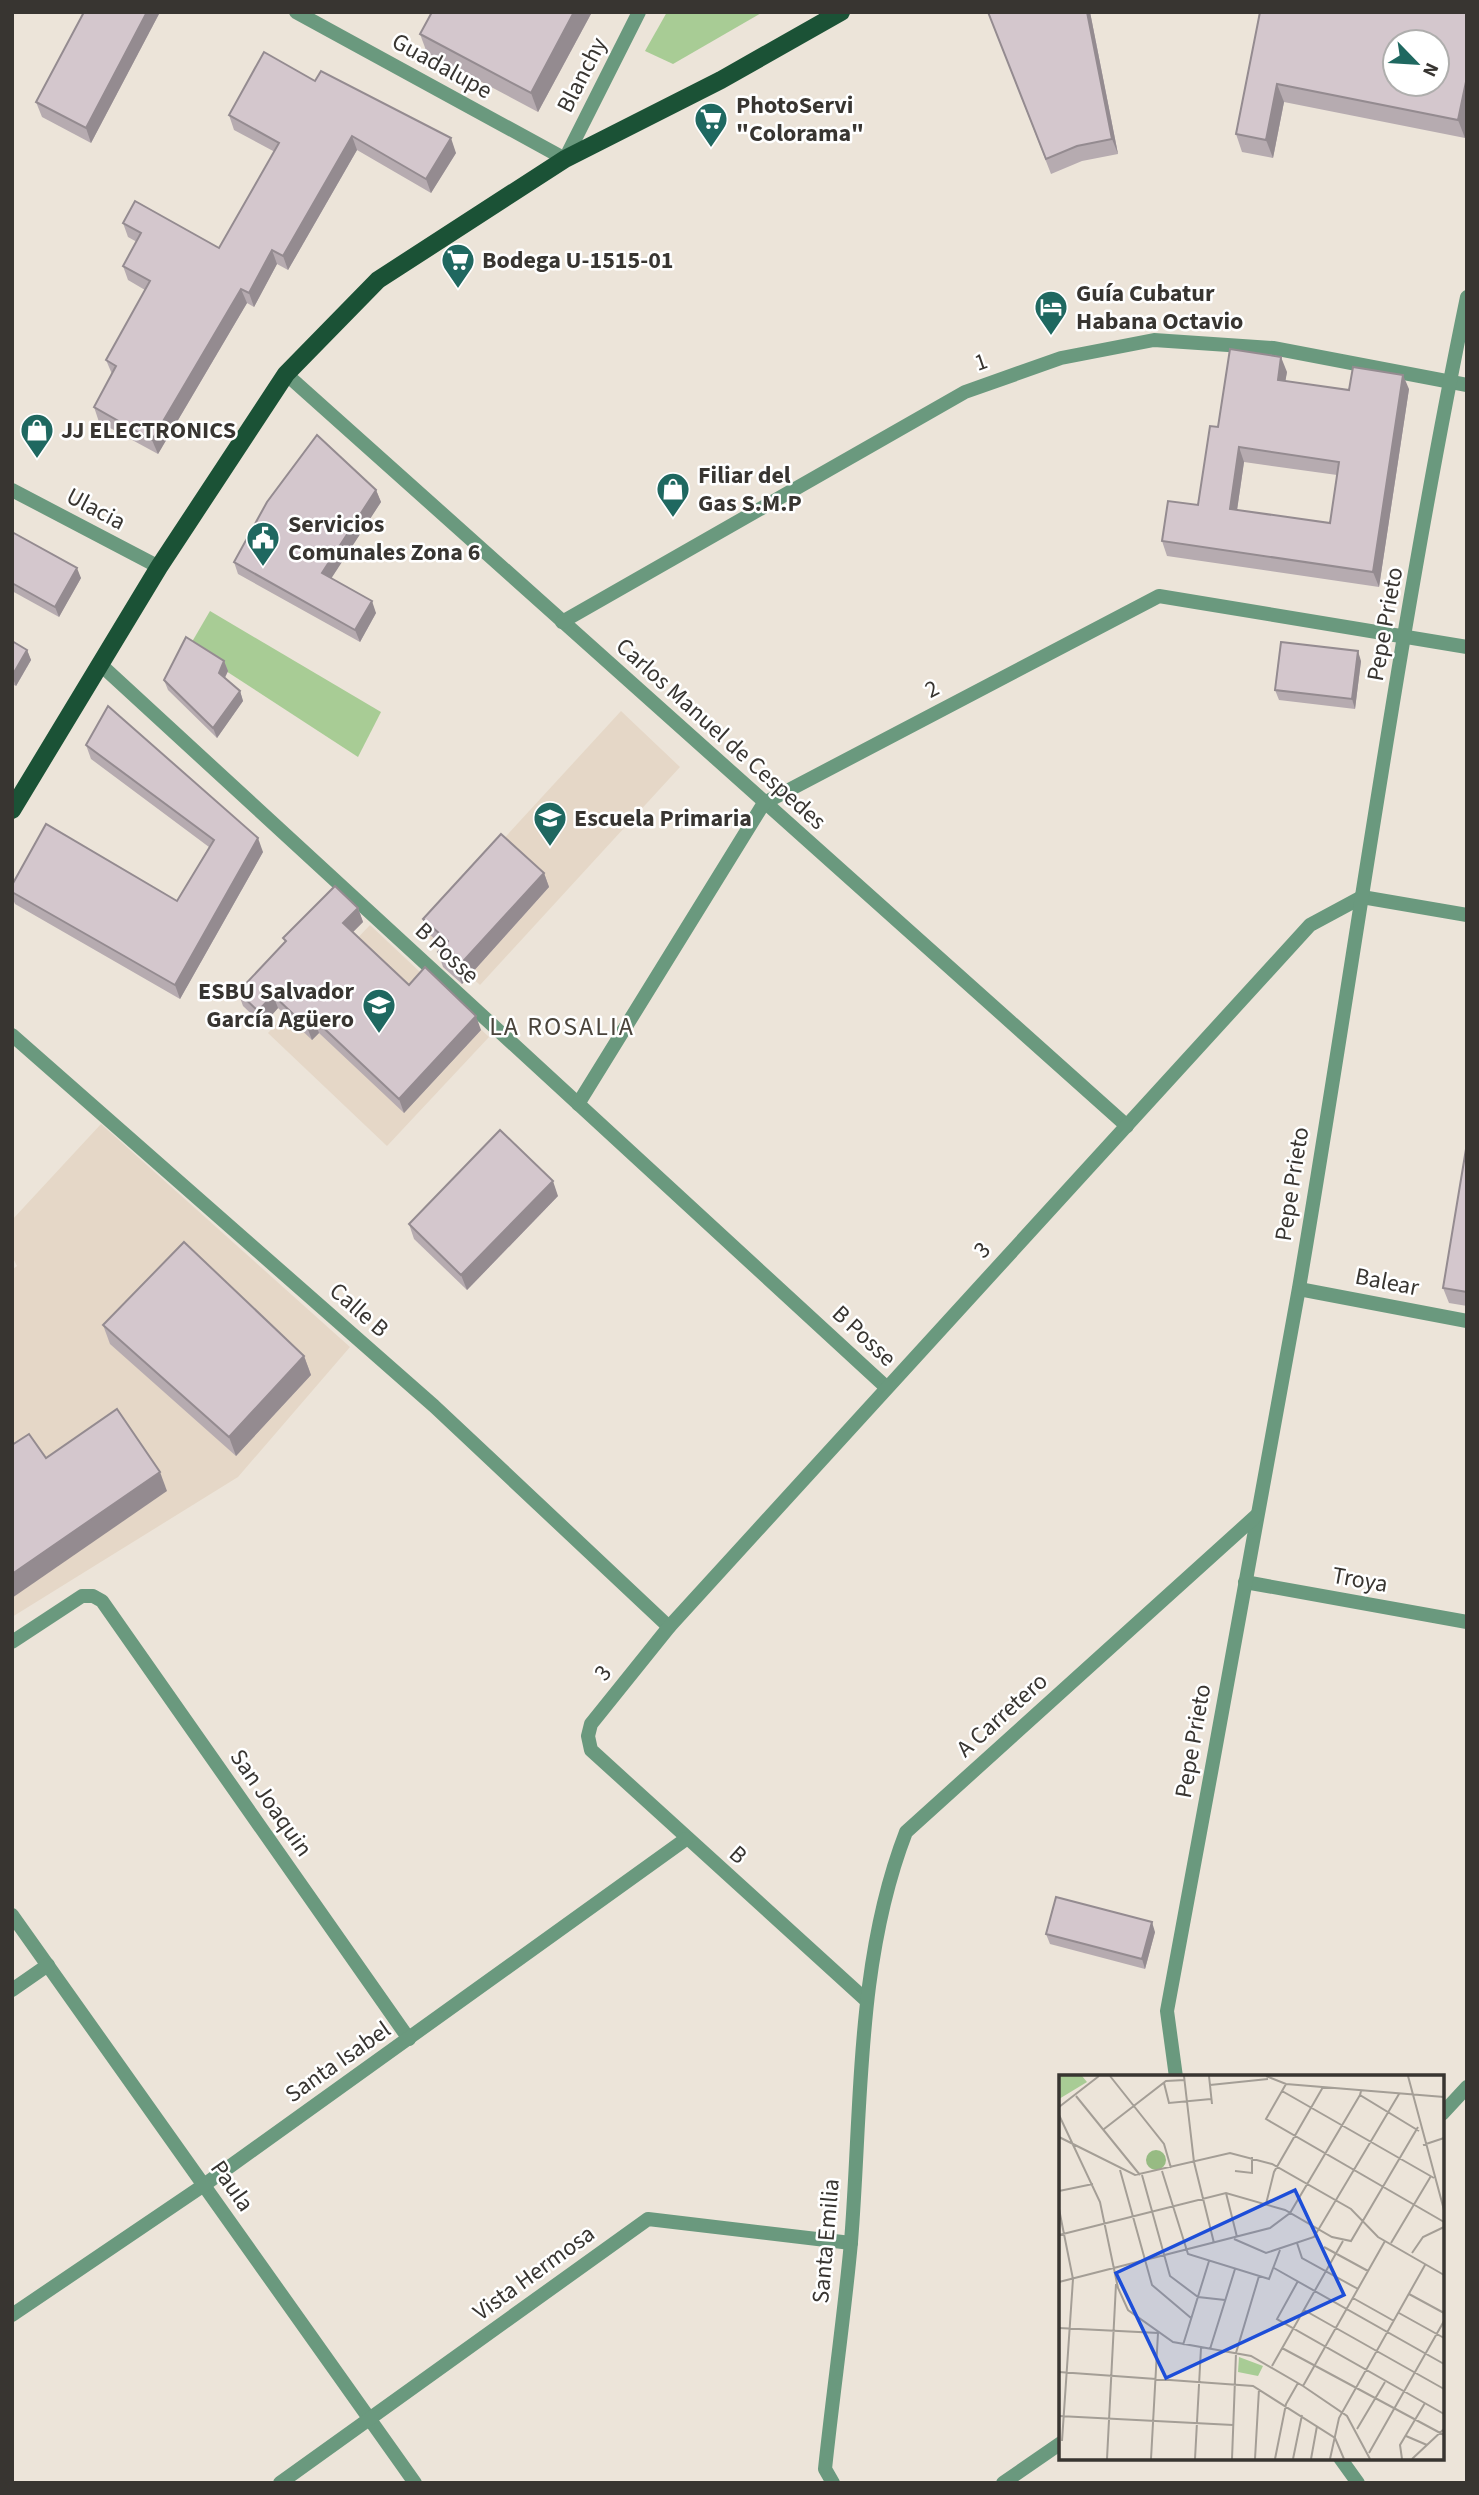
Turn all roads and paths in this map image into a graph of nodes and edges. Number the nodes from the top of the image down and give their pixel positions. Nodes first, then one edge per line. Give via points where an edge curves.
1 (296, 12) edge
2 (639, 12) edge
3 (841, 12) edge
4 (565, 159) junction
5 (1467, 297) edge
6 (286, 374) junction
7 (1449, 382) junction
8 (1467, 385) edge
9 (12, 490) edge
10 (159, 567) junction
11 (562, 622) junction
12 (1406, 637) junction
13 (1467, 647) edge
14 (101, 665) junction
15 (764, 803) junction
16 (12, 810) edge
17 (1362, 897) junction
18 (1467, 915) edge
19 (12, 1035) edge
20 (578, 1104) junction
21 (1126, 1126) junction
22 (1299, 1289) junction
23 (1467, 1321) edge
24 (886, 1387) junction
25 (1257, 1515) junction
26 (1245, 1582) junction
27 (1467, 1622) edge
28 (669, 1627) junction
29 (12, 1642) edge
30 (588, 1736) joint
31 (686, 1839) junction
32 (12, 1915) edge
33 (48, 1965) junction
34 (12, 1990) edge
35 (867, 2001) junction
36 (409, 2039) junction
37 (1176, 2075) edge
38 (1466, 2088) edge
39 (1444, 2112) edge
40 (204, 2185) junction
41 (851, 2243) junction
42 (12, 2315) edge
43 (370, 2419) junction
44 (1059, 2444) edge
45 (1341, 2460) edge
46 (280, 2483) edge
47 (415, 2483) edge
48 (833, 2483) edge
49 (1003, 2483) edge
50 (1358, 2483) edge

1 - 4 street, Guadalupe
2 - 4 street, Blanchy
3 - 4 main road via 721,80
4 - 6 main road via 378,280
5 - 7 street, Pepe Prieto
6 - 10 main road
6 - 11 street, Carlos Manuel de Cespedes
7 - 8 street, 1
7 - 11 street, 1 via 1273,348 1154,340 1061,358 965,392
7 - 12 street, Pepe Prieto
9 - 10 street, Ulacia
10 - 14 main road
11 - 15 street, Carlos Manuel de Cespedes
12 - 13 street, 2
12 - 15 street, 2 via 1158,596
12 - 17 street, Pepe Prieto
14 - 16 main road
14 - 20 street, B Posse
15 - 20 street
15 - 21 street, Carlos Manuel de Cespedes
17 - 18 street
17 - 21 street, 3 via 1310,925
17 - 22 street, Pepe Prieto
19 - 28 street, Calle B via 434,1406
20 - 24 street, B Posse
21 - 24 street, 3
22 - 23 street, Balear
22 - 25 street, Pepe Prieto
24 - 28 street, 3
25 - 26 street, Pepe Prieto
25 - 35 street, A Carretero via 906,1832 889,1875
26 - 27 street, Troya
26 - 37 street, Pepe Prieto via 1167,2011
28 - 30 street, 3 via 591,1724
29 - 36 street, San Joaquin via 82,1596 93,1595 102,1601
30 - 31 street, B via 591,1750
31 - 35 street, B
31 - 36 street, Santa Isabel
32 - 33 street, Paula
33 - 34 street
33 - 40 street, Paula
35 - 41 street, Santa Emilia
36 - 40 street, Santa Isabel
38 - 39 street
40 - 42 street, Santa Isabel
40 - 43 street, Paula
41 - 43 street, Vista Hermosa via 648,2220
41 - 48 street, Santa Emilia via 825,2469
43 - 46 street, Vista Hermosa
43 - 47 street, Paula
44 - 49 street
45 - 50 street

